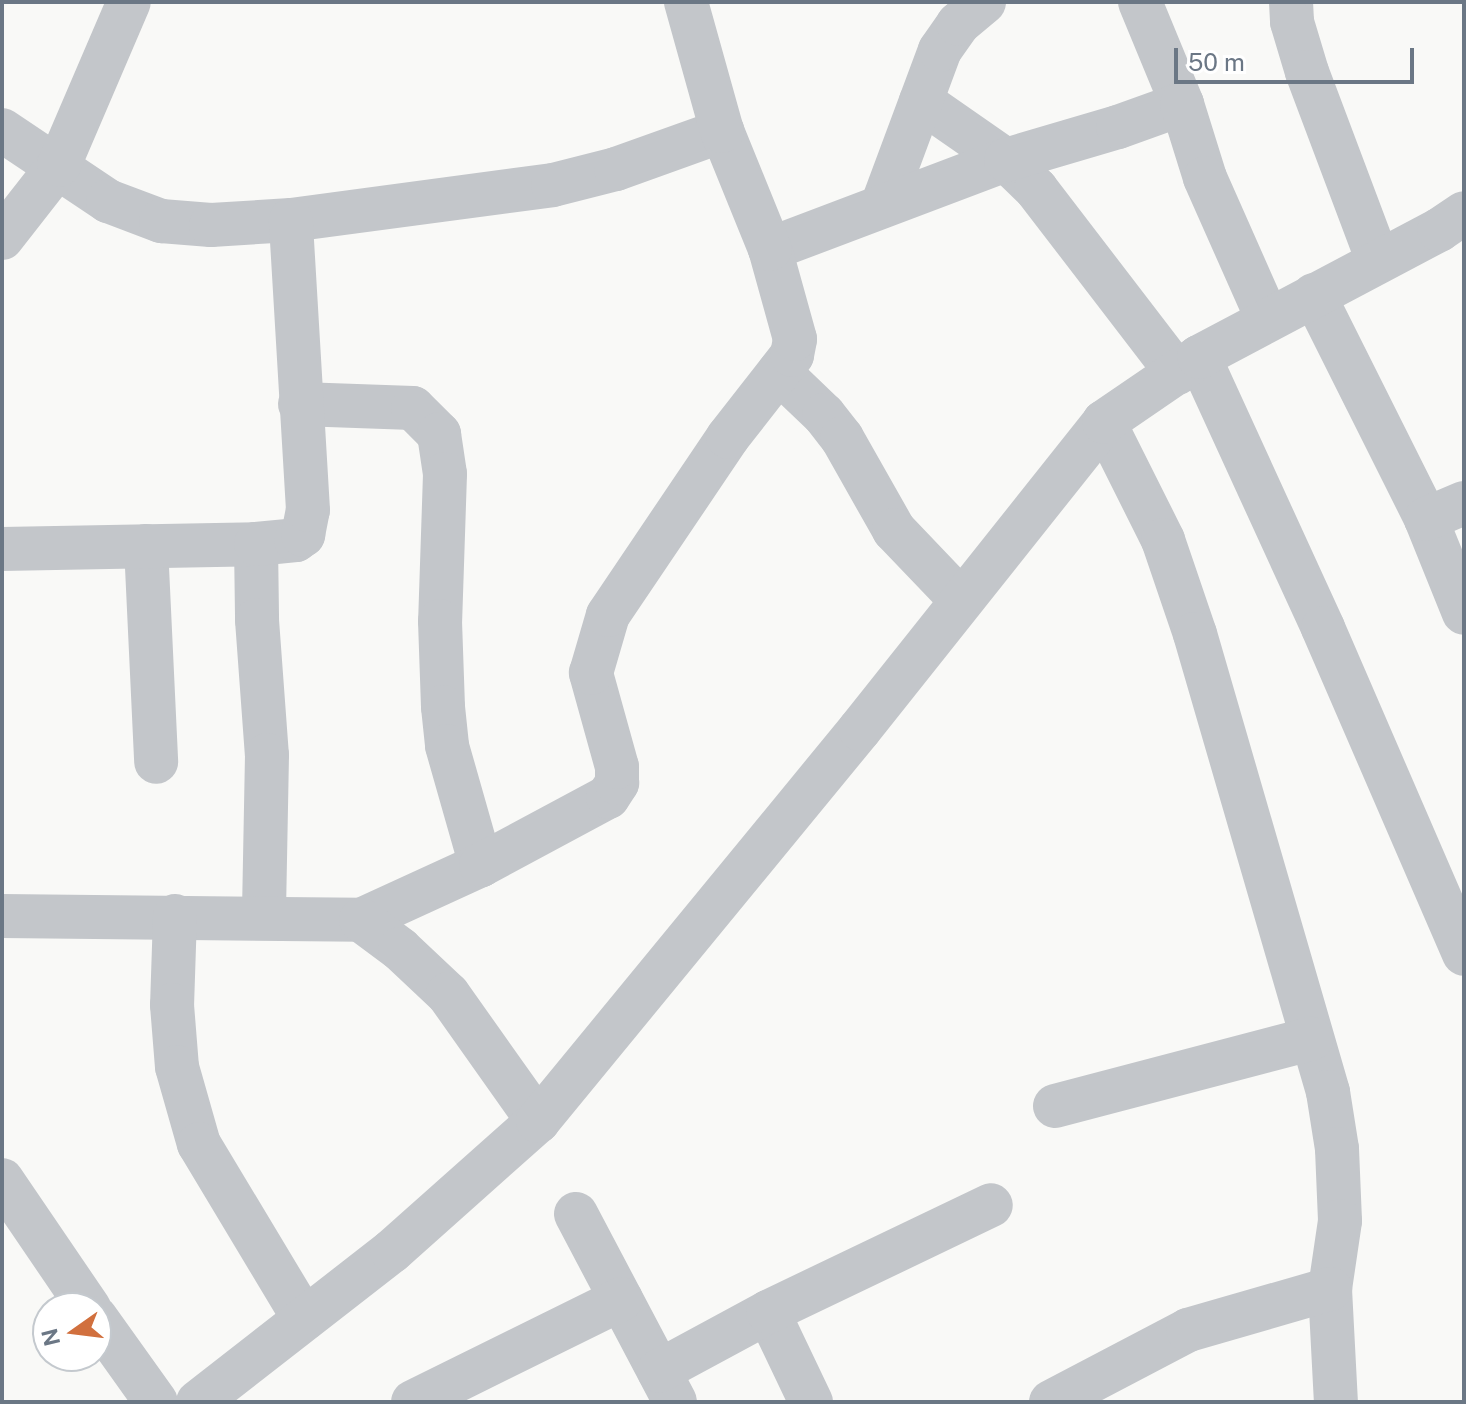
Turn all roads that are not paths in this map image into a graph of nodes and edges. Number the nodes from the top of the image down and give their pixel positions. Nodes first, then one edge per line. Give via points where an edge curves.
1 (129, 2) edge
2 (686, 2) edge
3 (984, 2) edge
4 (1140, 2) edge
5 (1291, 2) edge
6 (921, 101) junction
7 (1182, 104) junction
8 (2, 130) edge
9 (722, 131) junction
10 (1006, 160) junction
11 (59, 165) junction
12 (882, 206) junction
13 (1464, 213) edge
14 (291, 220) junction
15 (2, 238) edge
16 (770, 249) junction
17 (1378, 261) junction
18 (1314, 295) junction
19 (1268, 320) junction
20 (1188, 365) junction
21 (779, 372) junction
22 (300, 404) junction
23 (1104, 422) junction
24 (1445, 511) edge
25 (256, 544) junction
26 (146, 546) junction
27 (2, 549) edge
28 (961, 600) junction
29 (1464, 613) edge
30 (156, 762) dead end
31 (481, 865) junction
32 (2, 916) edge
33 (175, 916) junction
34 (264, 917) junction
35 (361, 920) junction
36 (1464, 954) edge
37 (1311, 1039) junction
38 (1055, 1106) dead end
39 (538, 1121) junction
40 (2, 1180) edge
41 (991, 1205) dead end
42 (576, 1214) dead end
43 (1330, 1289) junction
44 (78, 1292) edge
45 (621, 1299) junction
46 (768, 1312) junction
47 (304, 1319) junction
48 (112, 1340) edge
49 (664, 1392) edge
50 (208, 1399) edge
51 (156, 1402) edge
52 (413, 1402) edge
53 (811, 1402) edge
54 (1051, 1402) edge
55 (1336, 1402) edge

1 - 11 street
2 - 9 street
3 - 6 street via 958,24 940,50
4 - 7 street
5 - 17 street via 1307,72
6 - 10 street
6 - 12 street
7 - 10 street
7 - 19 street via 1205,178
8 - 11 street
9 - 14 street via 553,185
9 - 16 street
10 - 12 street
10 - 20 street
11 - 14 street via 108,201 161,221 211,225
11 - 15 street
12 - 16 street
13 - 17 street
14 - 22 street
16 - 21 street via 795,339 792,355
17 - 18 street
18 - 19 street
18 - 24 street
19 - 20 street
20 - 23 street
20 - 36 street via 1323,628
21 - 28 street via 842,438 894,530
21 - 31 street via 728,437 608,615 591,673 617,783 590,809
22 - 25 street via 307,530 296,540
22 - 31 street via 413,408 439,434 445,474 443,707 447,746
23 - 28 street
23 - 37 street via 1163,540 1191,621
24 - 29 street
25 - 26 street
25 - 34 street via 267,755
26 - 27 street
26 - 30 street
28 - 39 street
31 - 35 street
32 - 33 street
33 - 34 street
33 - 47 street via 172,1005 177,1067 199,1144
34 - 35 street
35 - 39 street via 448,994
37 - 38 street
37 - 43 street via 1328,1092 1337,1149 1340,1221
39 - 47 street via 392,1251
40 - 44 street
41 - 46 street
42 - 45 street
43 - 54 street via 1188,1330
43 - 55 street
45 - 49 street
45 - 52 street
46 - 49 street
46 - 53 street
47 - 50 street
48 - 51 street

